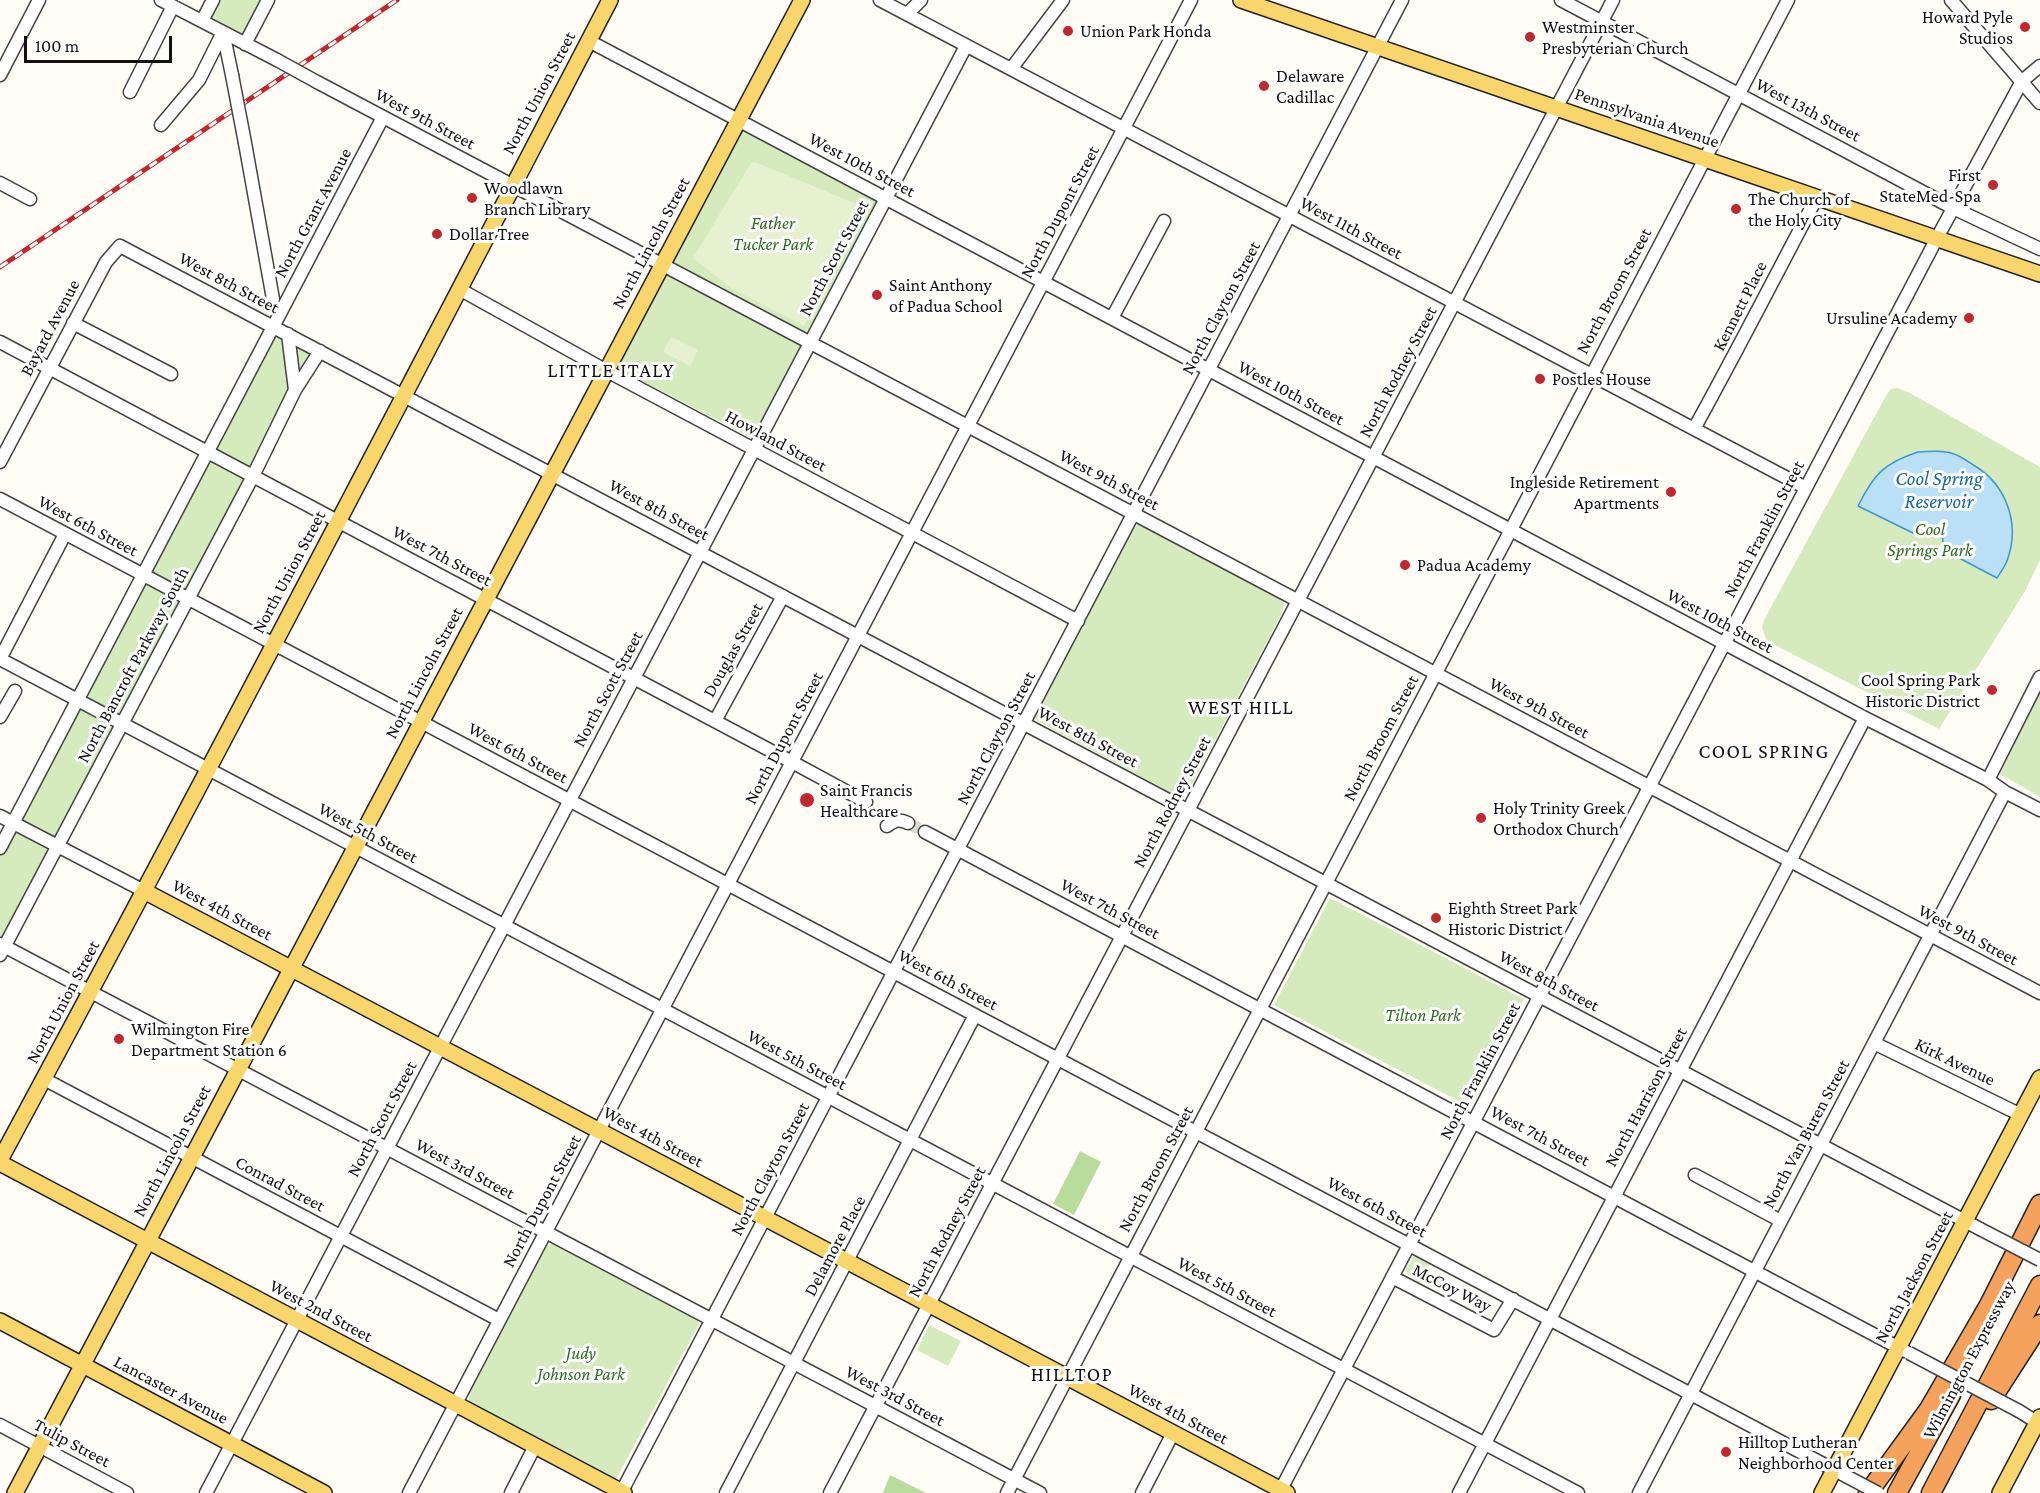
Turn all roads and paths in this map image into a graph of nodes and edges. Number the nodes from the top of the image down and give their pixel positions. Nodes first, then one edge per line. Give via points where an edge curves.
1 (39, 0) edge
2 (161, 0) edge
3 (213, 0) edge
4 (268, 0) edge
5 (610, 0) edge
6 (802, 0) edge
7 (880, 0) edge
8 (921, 0) edge
9 (1063, 0) edge
10 (1191, 0) edge
11 (1241, 0) edge
12 (1402, 0) edge
13 (1561, 0) edge
14 (1613, 0) edge
15 (1788, 0) edge
16 (1951, 1) edge
17 (173, 6) junction
18 (907, 14) junction
19 (202, 21) junction
20 (1602, 22) junction
21 (223, 32) junction
22 (589, 41) junction
23 (245, 44) junction
24 (966, 46) junction
25 (1378, 47) junction
26 (2040, 66) edge
27 (1011, 69) junction
28 (0, 75) edge
29 (2022, 81) junction
30 (130, 92) dead end
31 (1738, 94) junction
32 (2040, 103) edge
33 (1557, 108) junction
34 (383, 117) junction
35 (738, 120) junction
36 (161, 125) dead end
37 (1124, 129) junction
38 (1704, 159) junction
39 (0, 183) edge
40 (513, 186) junction
41 (1817, 197) junction
42 (886, 198) junction
43 (30, 199) dead end
44 (1953, 207) junction
45 (1289, 216) junction
46 (1164, 221) dead end
47 (1937, 238) junction
48 (120, 246) joint
49 (2040, 249) edge
50 (662, 264) junction
51 (2040, 274) edge
52 (1044, 282) junction
53 (461, 290) junction
54 (273, 299) dead end
55 (1454, 303) junction
56 (1112, 318) junction
57 (73, 323) junction
58 (274, 326) junction
59 (288, 334) junction
60 (0, 342) edge
61 (810, 343) junction
62 (320, 351) junction
63 (49, 369) junction
64 (605, 370) junction
65 (1209, 370) junction
66 (171, 374) dead end
67 (1591, 375) junction
68 (296, 390) junction
69 (404, 395) junction
70 (968, 426) junction
71 (1694, 429) junction
72 (754, 450) junction
73 (208, 453) junction
74 (1374, 457) junction
75 (0, 462) edge
76 (552, 473) junction
77 (253, 477) junction
78 (1806, 488) junction
79 (0, 500) edge
80 (1134, 514) junction
81 (338, 521) junction
82 (1510, 529) junction
83 (912, 533) junction
84 (65, 534) junction
85 (700, 552) junction
86 (142, 574) junction
87 (783, 596) junction
88 (189, 599) junction
89 (485, 599) junction
90 (1298, 601) junction
91 (1078, 621) junction
92 (858, 636) junction
93 (1725, 643) junction
94 (273, 644) junction
95 (0, 659) edge
96 (1435, 673) junction
97 (2040, 677) edge
98 (634, 678) junction
99 (15, 691) dead end
100 (77, 700) junction
101 (0, 717) edge
102 (1866, 718) junction
103 (715, 721) junction
104 (421, 722) junction
105 (1024, 723) junction
106 (123, 724) junction
107 (792, 762) junction
108 (208, 769) junction
109 (1988, 780) junction
110 (1649, 787) junction
111 (2005, 792) junction
112 (570, 801) junction
113 (866, 802) dead end
114 (1188, 810) junction
115 (2040, 810) edge
116 (0, 816) edge
117 (13, 822) junction
118 (908, 823) tunnel mouth
119 (887, 826) dead end
120 (925, 832) tunnel mouth
121 (58, 846) junction
122 (355, 846) junction
123 (0, 848) edge
124 (958, 849) junction
125 (1791, 861) junction
126 (1325, 883) junction
127 (728, 884) junction
128 (144, 891) junction
129 (504, 926) junction
130 (1930, 935) junction
131 (1122, 936) junction
132 (2, 948) edge
133 (290, 968) junction
134 (894, 972) junction
135 (91, 991) junction
136 (2040, 993) edge
137 (1539, 996) junction
138 (662, 1009) junction
139 (1260, 1009) junction
140 (975, 1015) junction
141 (1874, 1043) junction
142 (440, 1047) junction
143 (1058, 1059) junction
144 (237, 1069) junction
145 (1680, 1071) junction
146 (2040, 1078) edge
147 (44, 1079) junction
148 (828, 1097) junction
149 (2021, 1115) junction
150 (1473, 1122) junction
151 (599, 1131) junction
152 (1196, 1131) junction
153 (910, 1140) junction
154 (1821, 1145) junction
155 (387, 1148) junction
156 (191, 1157) junction
157 (0, 1162) edge
158 (1695, 1175) dead end
159 (992, 1184) junction
160 (1615, 1196) junction
161 (2040, 1204) edge
162 (765, 1218) junction
163 (1781, 1221) junction
164 (1965, 1221) junction
165 (2040, 1226) edge
166 (546, 1232) junction
167 (341, 1236) junction
168 (147, 1240) junction
169 (1409, 1244) junction
170 (1130, 1256) junction
171 (2040, 1260) edge
172 (847, 1261) junction
173 (1755, 1271) junction
174 (1392, 1277) junction
175 (2040, 1285) edge
176 (1513, 1299) junction
177 (929, 1305) junction
178 (1551, 1319) junction
179 (297, 1320) junction
180 (499, 1320) junction
181 (712, 1320) junction
182 (0, 1321) edge
183 (2040, 1324) edge
184 (1904, 1350) junction
185 (794, 1363) junction
186 (81, 1364) junction
187 (1344, 1369) junction
188 (1067, 1377) junction
189 (1691, 1393) junction
190 (456, 1404) junction
191 (876, 1406) junction
192 (2039, 1421) edge
193 (0, 1425) edge
194 (1173, 1433) junction
195 (232, 1444) junction
196 (1485, 1444) junction
197 (39, 1445) junction
198 (535, 1446) junction
199 (1839, 1473) junction
200 (1014, 1479) junction
201 (1282, 1492) edge
202 (15, 1493) edge
203 (127, 1493) edge
204 (206, 1493) edge
205 (324, 1493) edge
206 (409, 1493) edge
207 (511, 1493) edge
208 (622, 1493) edge
209 (726, 1493) edge
210 (830, 1493) edge
211 (1007, 1493) edge
212 (1040, 1493) edge
213 (1142, 1493) edge
214 (1459, 1493) edge
215 (1578, 1493) edge
216 (1639, 1493) edge
217 (1822, 1493) edge
218 (1868, 1493) edge
219 (1878, 1493) edge
220 (1897, 1493) edge
221 (1931, 1493) edge
222 (1939, 1493) edge
223 (2000, 1493) edge

1 - 28 street
2 - 17 street, West 9th Street
3 - 19 street
4 - 23 street
5 - 22 main road, North Union Street
6 - 35 main road, North Lincoln Street
7 - 18 street, West 11th Street
8 - 18 street
9 - 27 street
10 - 37 street, North Dupont Street
11 - 25 main road, Pennsylvania Avenue
12 - 25 street, North Clayton Street
13 - 20 street, West 13th Street
14 - 20 street, North Rodney Street
15 - 31 street, North Broom Street
16 - 29 street
17 - 19 street, West 9th Street
17 - 30 street
18 - 24 street, West 11th Street
19 - 21 street, West 9th Street
20 - 31 street, West 13th Street
20 - 33 street, North Rodney Street
21 - 23 street, West 9th Street
21 - 36 street via 199,80
21 - 54 street, bridge
22 - 35 street, West 10th Street
22 - 40 main road, North Union Street
23 - 34 street, West 9th Street, bridge
24 - 27 street, West 11th Street
24 - 42 street, North Scott Street
25 - 33 main road, Pennsylvania Avenue
25 - 45 street, North Clayton Street
26 - 29 street, North Franklin Street
27 - 37 street, West 11th Street
29 - 32 street
29 - 44 street, North Franklin Street
31 - 38 street, North Broom Street
31 - 44 street, West 13th Street
33 - 38 main road, Pennsylvania Avenue
33 - 55 street, North Rodney Street
34 - 40 street, West 9th Street
34 - 58 street, North Grant Avenue
35 - 42 street, West 10th Street
35 - 50 main road, North Lincoln Street
37 - 45 street, West 11th Street
37 - 52 street, North Dupont Street
38 - 41 main road, Pennsylvania Avenue
38 - 67 street, North Broom Street
39 - 43 street
40 - 50 street, West 9th Street
40 - 53 main road, North Union Street
41 - 47 main road, Pennsylvania Avenue
41 - 71 street, Kennett Place
42 - 52 street, West 10th Street
42 - 61 street, North Scott Street
44 - 47 street, North Franklin Street
44 - 49 street, West 13th Street
45 - 55 street, West 11th Street
45 - 65 street, North Clayton Street
46 - 56 street
47 - 51 main road, Pennsylvania Avenue
47 - 78 street, North Franklin Street
48 - 57 street, Bayard Avenue via 110,255
48 - 58 street, West 8th Street
50 - 61 street, West 9th Street
50 - 64 main road, North Lincoln Street
52 - 56 street, West 10th Street
52 - 70 street, North Dupont Street
53 - 64 street, Howland Street
53 - 69 main road, North Union Street
55 - 67 street, West 11th Street
55 - 74 street, North Rodney Street
56 - 65 street, West 10th Street
57 - 63 street, Bayard Avenue
57 - 66 street
58 - 59 street, West 8th Street
58 - 73 street, North Bancroft Parkway South
59 - 62 street, West 8th Street
59 - 68 street
60 - 63 street, West 7th Street
61 - 70 street, West 9th Street
61 - 72 street, North Scott Street
62 - 68 street, North Bancroft Parkway South
62 - 69 street, West 8th Street
63 - 73 street, West 7th Street
63 - 75 street, Bayard Avenue
64 - 72 street, Howland Street
64 - 76 main road, North Lincoln Street
65 - 74 street, West 10th Street
65 - 80 street, North Clayton Street
67 - 71 street, West 11th Street
67 - 82 street, North Broom Street
68 - 77 street, North Bancroft Parkway South
69 - 76 street, West 8th Street
69 - 81 main road, North Union Street
70 - 80 street, West 9th Street
70 - 83 street, North Dupont Street
71 - 78 street, West 11th Street
72 - 83 street, Howland Street
72 - 85 street, North Scott Street
73 - 77 street, West 7th Street
73 - 86 street, North Bancroft Parkway South
74 - 82 street, West 10th Street
74 - 90 street, North Rodney Street
76 - 85 street, West 8th Street
76 - 89 main road, North Lincoln Street
77 - 81 street, West 7th Street
77 - 88 street, North Bancroft Parkway South
78 - 93 street, North Franklin Street
79 - 84 street, West 6th Street
80 - 90 street, West 9th Street
80 - 91 street, North Clayton Street
81 - 89 street, West 7th Street
81 - 94 main road, North Union Street
82 - 93 street, West 10th Street
82 - 96 street, North Broom Street
83 - 91 street, Howland Street
83 - 92 street, North Dupont Street
84 - 86 street, West 6th Street
84 - 95 street
85 - 87 street, West 8th Street
85 - 98 street, North Scott Street
86 - 88 street, West 6th Street
86 - 100 street, North Bancroft Parkway South
87 - 92 street, West 8th Street
87 - 103 street, Douglas Street
88 - 94 street, West 6th Street
88 - 106 street, North Bancroft Parkway South
89 - 98 street, West 7th Street
89 - 104 main road, North Lincoln Street
90 - 96 street, West 9th Street
90 - 114 street, North Rodney Street
91 - 105 street, North Clayton Street
92 - 105 street, West 8th Street
92 - 107 street, North Dupont Street
93 - 102 street, West 10th Street
93 - 110 street, North Franklin Street
94 - 104 street, West 6th Street
94 - 108 main road, North Union Street
95 - 100 street, West 5th Street
96 - 110 street, West 9th Street
96 - 126 street, North Broom Street
97 - 109 street
98 - 103 street, West 7th Street
98 - 112 street, North Scott Street
99 - 101 street
100 - 106 street, West 5th Street
100 - 117 street, North Bancroft Parkway South
102 - 109 street, West 10th Street
102 - 125 street, North Harrison Street
103 - 107 street, West 7th Street
104 - 112 street, West 6th Street
104 - 122 main road, North Lincoln Street
105 - 114 street, West 8th Street
105 - 124 street, North Clayton Street
106 - 108 street, West 5th Street
106 - 121 street, North Bancroft Parkway South
107 - 113 street, West 7th Street
107 - 127 street, North Dupont Street
108 - 122 street, West 5th Street
108 - 128 main road, North Union Street
109 - 111 street, West 10th Street
110 - 125 street, West 9th Street
110 - 137 street, North Franklin Street
111 - 115 street, West 10th Street
111 - 130 street, North Van Buren Street
112 - 127 street, West 6th Street
112 - 129 street, North Scott Street
114 - 126 street, West 8th Street
114 - 131 street, North Rodney Street
116 - 117 street, West 4th Street
117 - 121 street, West 4th Street
117 - 123 street, North Bancroft Parkway South
118 - 119 street via 895,820
120 - 124 street, West 7th Street
121 - 128 street, West 4th Street
121 - 132 street, North Bancroft Parkway South
122 - 129 street, West 5th Street
122 - 133 main road, North Lincoln Street
124 - 131 street, West 7th Street
124 - 134 street, North Clayton Street
125 - 130 street, West 9th Street
125 - 145 street, North Harrison Street
126 - 137 street, West 8th Street
126 - 139 street, North Broom Street
127 - 134 street, West 6th Street
127 - 138 street, North Dupont Street
128 - 133 main road, West 4th Street
128 - 135 main road, North Union Street
129 - 138 street, West 5th Street
129 - 142 street, North Scott Street
130 - 136 street, West 9th Street
130 - 141 street, North Van Buren Street
131 - 139 street, West 7th Street
131 - 143 street, North Rodney Street
132 - 135 street, West 3rd Street
133 - 142 main road, West 4th Street
133 - 144 main road, North Lincoln Street
134 - 140 street, West 6th Street
134 - 148 street, North Clayton Street
135 - 144 street, West 3rd Street
135 - 147 main road, North Union Street
137 - 145 street, West 8th Street
137 - 150 street, North Franklin Street
138 - 148 street, West 5th Street
138 - 151 street, North Dupont Street
139 - 150 street, West 7th Street
139 - 152 street, North Broom Street
140 - 143 street, West 6th Street
140 - 153 street, Delamore Place
141 - 149 street, Kirk Avenue
141 - 154 street, North Van Buren Street
142 - 151 main road, West 4th Street
142 - 155 street, North Scott Street
143 - 152 street, West 6th Street
143 - 159 street, North Rodney Street
144 - 155 street, West 3rd Street
144 - 156 main road, North Lincoln Street
145 - 154 street, West 8th Street
145 - 160 street, North Harrison Street
146 - 149 main road, North Jackson Street
147 - 156 street, Conrad Street
147 - 157 main road, North Union Street
148 - 153 street, West 5th Street
148 - 162 street, North Clayton Street
149 - 164 main road, North Jackson Street
150 - 160 street, West 7th Street
150 - 169 street, North Franklin Street
151 - 162 main road, West 4th Street
151 - 166 street, North Dupont Street
152 - 169 street, West 6th Street
152 - 170 street, North Broom Street
153 - 159 street, West 5th Street
153 - 172 street, Delamore Place
154 - 163 street, North Van Buren Street
154 - 164 street, West 8th Street
155 - 166 street, West 3rd Street
155 - 167 street, North Scott Street
156 - 167 street, Conrad Street
156 - 168 main road, North Lincoln Street
157 - 168 main road, West 2nd Street
158 - 163 street
159 - 170 street, West 5th Street
159 - 177 street, North Rodney Street
160 - 173 street, West 7th Street
160 - 178 street, North Harrison Street
161 - 218 highway via 1989,1305 1929,1409
162 - 172 main road, West 4th Street
162 - 181 street, North Clayton Street
163 - 173 street, North Van Buren Street
164 - 171 street, West 8th Street, bridge
164 - 184 main road, North Jackson Street
165 - 220 highway, Wilmington Expressway
166 - 180 street, North Dupont Street
166 - 181 street, West 3rd Street
167 - 179 street, North Scott Street
167 - 180 street, Conrad Street
168 - 179 main road, West 2nd Street
168 - 186 main road, North Lincoln Street
169 - 174 street, North Franklin Street
169 - 176 street, West 6th Street
170 - 187 street, West 5th Street
170 - 188 street, North Broom Street
172 - 177 main road, West 4th Street
172 - 185 street, Delamore Place
173 - 184 street, West 7th Street
173 - 189 street, North Van Buren Street
174 - 176 street, McCoy Way via 1494,1330
174 - 187 street, North Franklin Street
175 - 221 highway, Wilmington Expressway
176 - 178 street, West 6th Street
177 - 188 main road, West 4th Street
177 - 191 street, North Rodney Street
178 - 189 street, West 6th Street
178 - 196 street, North Harrison Street
179 - 190 main road, West 2nd Street
179 - 195 street, North Scott Street
180 - 190 street, North Dupont Street
181 - 185 street, West 3rd Street
181 - 208 street, North Clayton Street
182 - 186 main road, Lancaster Avenue
183 - 222 highway via 1968,1438
184 - 192 street, West 7th Street, bridge
184 - 199 main road, North Jackson Street
185 - 191 street, West 3rd Street
185 - 209 street, Delamore Place
186 - 195 main road, Lancaster Avenue
186 - 197 main road, North Lincoln Street
187 - 196 street, West 5th Street
187 - 201 street, North Franklin Street
188 - 194 main road, West 4th Street
188 - 200 street, North Broom Street
189 - 199 street, West 6th Street
189 - 216 street, North Van Buren Street
190 - 198 main road, West 2nd Street
190 - 206 street, North Dupont Street
191 - 200 street, West 3rd Street
191 - 210 street, North Rodney Street
192 - 223 main road
193 - 197 street, Tulip Street
194 - 201 main road, West 4th Street
194 - 213 street
195 - 204 street, North Scott Street
195 - 205 main road, Lancaster Avenue
196 - 214 street, North Harrison Street
196 - 215 street, West 5th Street
197 - 202 main road, North Lincoln Street
197 - 203 street, Tulip Street
198 - 207 street
198 - 208 main road, West 2nd Street
199 - 217 main road, North Jackson Street
199 - 219 street, West 6th Street, bridge
200 - 211 street, North Broom Street
200 - 212 street, West 3rd Street

